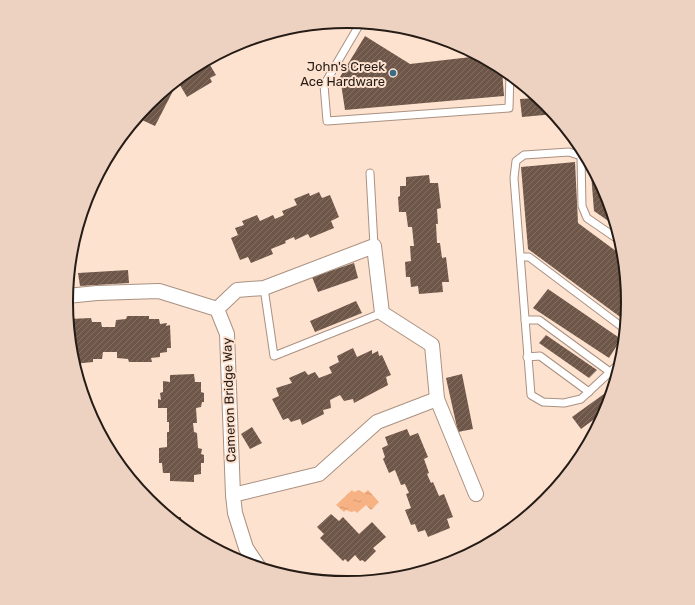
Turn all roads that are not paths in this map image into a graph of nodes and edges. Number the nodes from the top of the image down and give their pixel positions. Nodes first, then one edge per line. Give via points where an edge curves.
1 (357, 29) edge
2 (510, 81) edge
3 (579, 155) edge
4 (581, 158) edge
5 (370, 173) dead end
6 (614, 237) edge
7 (374, 246) junction
8 (520, 257) junction
9 (264, 288) junction
10 (73, 295) edge
11 (217, 310) junction
12 (382, 313) junction
13 (525, 320) junction
14 (621, 326) edge
15 (527, 357) junction
16 (614, 368) edge
17 (610, 372) junction
18 (588, 392) junction
19 (437, 399) junction
20 (233, 494) junction
21 (476, 494) dead end
22 (254, 560) edge

1 - 2 lane via 324,86 327,121 509,108
3 - 8 lane via 569,152 524,155 516,161 514,178
4 - 6 lane via 582,206 587,218
5 - 7 lane
7 - 9 street
7 - 12 street
8 - 13 lane
8 - 14 lane via 529,257
9 - 11 street via 237,290
9 - 12 lane via 274,356
10 - 11 street via 159,291
11 - 20 street, Cameron Bridge Way via 227,334
12 - 19 street via 432,345
13 - 15 lane
13 - 17 lane via 539,320
15 - 18 lane via 540,356
15 - 18 lane via 531,394 543,402 564,403 581,399
16 - 17 lane
17 - 18 lane
19 - 20 street via 377,422 319,474
19 - 21 street
20 - 22 street, Cameron Bridge Way via 235,513 246,548

